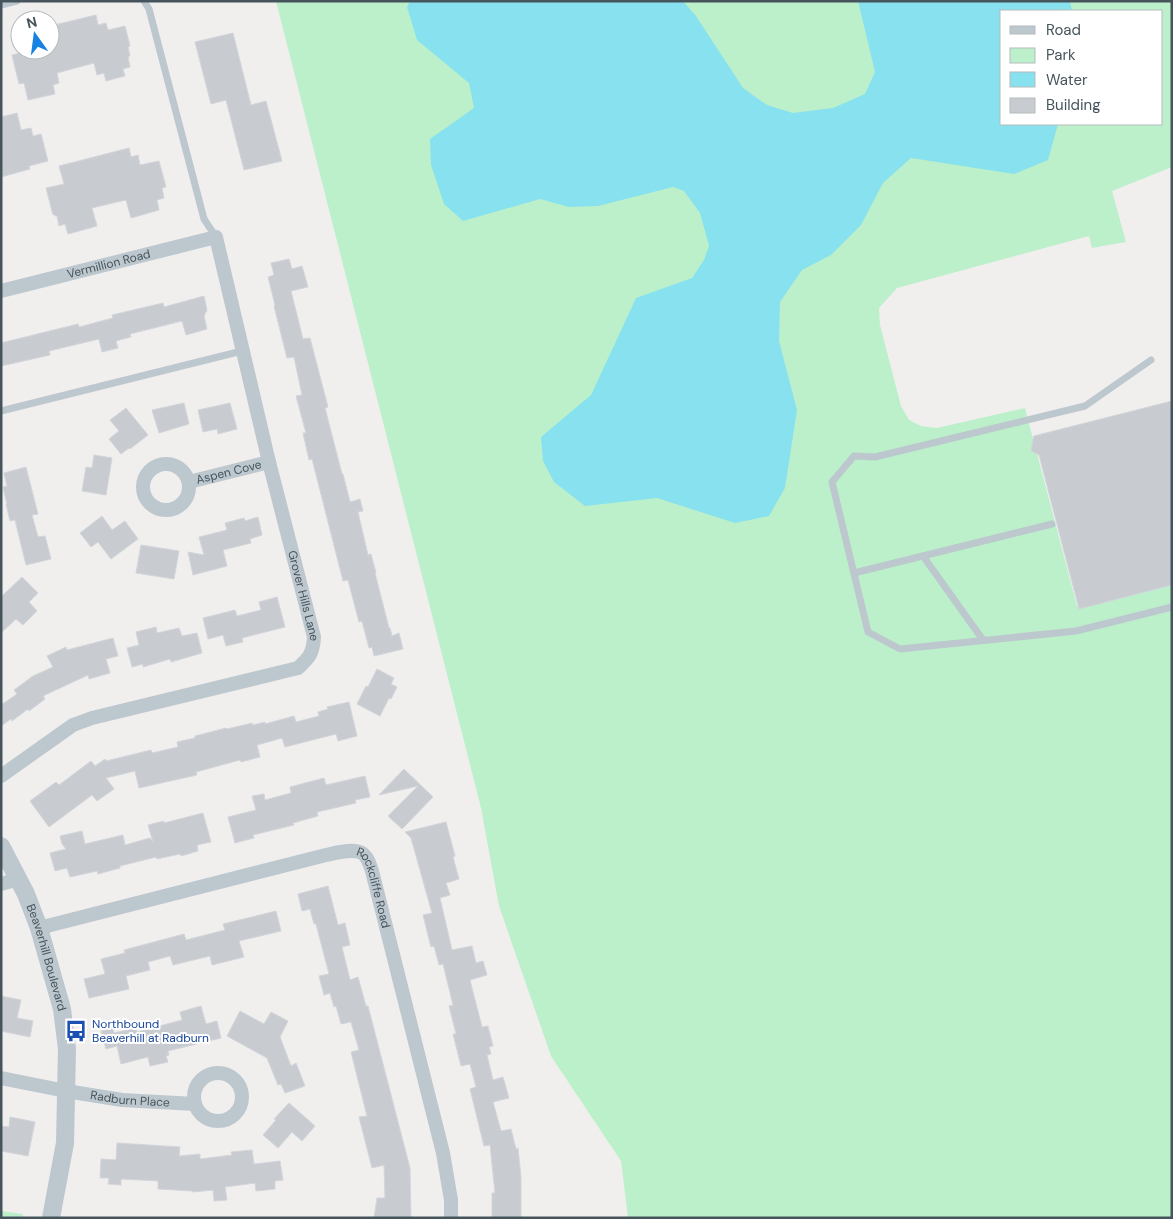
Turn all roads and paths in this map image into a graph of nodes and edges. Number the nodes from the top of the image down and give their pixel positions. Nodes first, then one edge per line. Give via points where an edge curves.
1 (17, 1) edge
2 (144, 1) edge
3 (1, 5) edge
4 (216, 237) junction
5 (1, 291) edge
6 (242, 351) junction
7 (1151, 360) dead end
8 (1, 411) edge
9 (269, 462) junction
10 (189, 482) dead end
11 (1052, 524) dead end
12 (923, 556) junction
13 (854, 573) junction
14 (1172, 607) edge
15 (983, 640) junction
16 (1, 776) edge
17 (1, 846) edge
18 (19, 879) junction
19 (1, 884) edge
20 (39, 928) junction
21 (1, 1078) edge
22 (66, 1091) junction
23 (195, 1104) dead end
24 (51, 1218) edge
25 (451, 1218) edge

1 - 3 lane
2 - 4 lane via 149,9 204,219
4 - 5 street, Vermillion Road
4 - 6 street, Grover Hills Lane
6 - 8 lane
6 - 9 street, Grover Hills Lane
7 - 13 lane via 1085,406 875,457 854,456 832,482
9 - 10 street, Aspen Cove
9 - 16 street, Grover Hills Lane via 314,637 308,660 298,668 282,673 73,725
11 - 12 lane
12 - 13 lane
12 - 15 lane
13 - 15 lane via 868,632 900,649
14 - 15 lane via 1076,631
17 - 18 street, Beaverhill Boulevard
18 - 19 street
18 - 20 street, Beaverhill Boulevard
20 - 22 street, Beaverhill Boulevard via 62,1009 67,1049
20 - 25 street, Rockcliffe Road via 326,855 346,851 362,853 372,870 443,1153
21 - 22 street, Radburn Place
22 - 23 street, Radburn Place via 122,1100
22 - 24 street, Beaverhill Boulevard via 65,1143

